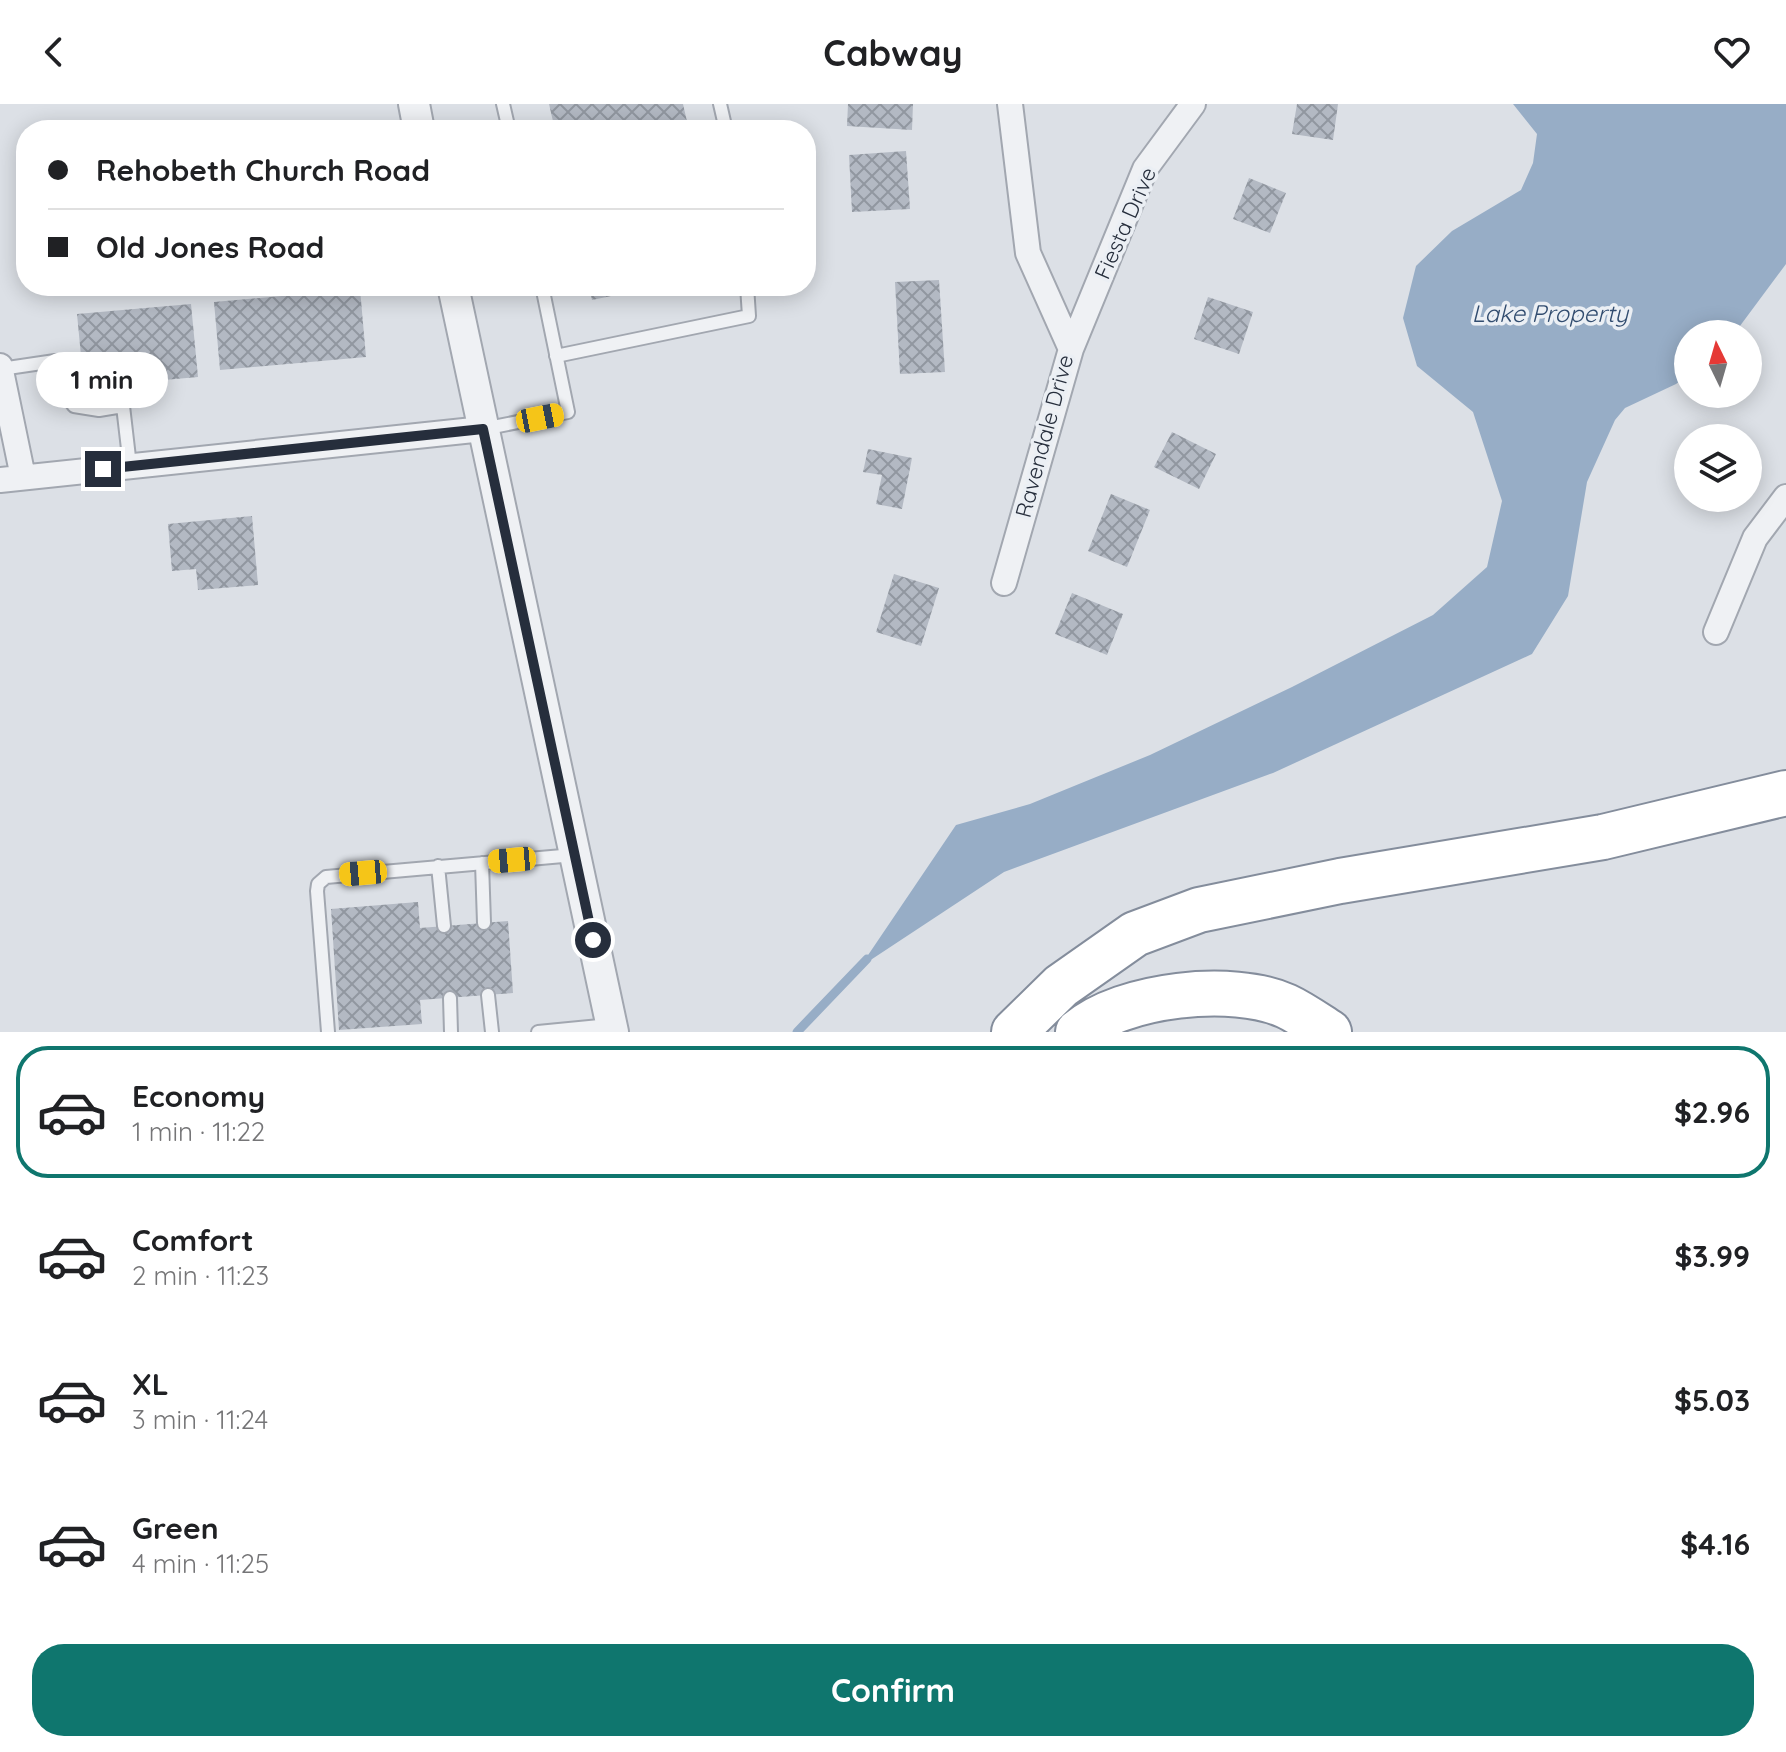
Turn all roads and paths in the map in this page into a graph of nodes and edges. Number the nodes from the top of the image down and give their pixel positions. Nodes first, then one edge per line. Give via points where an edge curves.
1 (1010, 104) edge
2 (1193, 104) edge
3 (455, 296) edge
4 (544, 296) edge
5 (748, 296) edge
6 (1071, 349) junction
7 (556, 356) junction
8 (0, 367) edge
9 (483, 429) junction
10 (130, 466) junction
11 (12, 478) edge
12 (1786, 497) edge
13 (1004, 583) dead end
14 (1716, 632) dead end
15 (1786, 793) edge
16 (574, 855) junction
17 (482, 863) junction
18 (438, 866) junction
19 (484, 923) dead end
20 (444, 926) dead end
21 (488, 995) dead end
22 (450, 998) dead end
23 (612, 1029) edge
24 (328, 1032) edge
25 (451, 1032) edge
26 (492, 1032) edge
27 (538, 1032) edge
28 (1014, 1032) edge
29 (1078, 1032) edge
30 (1329, 1032) edge

1 - 6 street, Ravendale Drive via 1028,253
2 - 6 street, Fiesta Drive via 1145,169
3 - 9 street
4 - 7 lane
5 - 7 lane via 749,316
6 - 13 street, Ravendale Drive
7 - 9 lane via 568,412
8 - 10 lane via 55,361 74,406 123,406
8 - 11 street
9 - 10 street
9 - 16 street
10 - 11 street
12 - 14 street via 1755,538
15 - 28 highway via 1603,837 1199,910 1135,934 1061,986
16 - 17 lane
16 - 23 street
17 - 18 lane
17 - 19 lane
18 - 20 lane
18 - 24 lane via 338,875 318,884
21 - 26 lane
22 - 25 lane
23 - 27 lane
29 - 30 highway via 1089,1022 1152,999 1226,992 1285,1005

